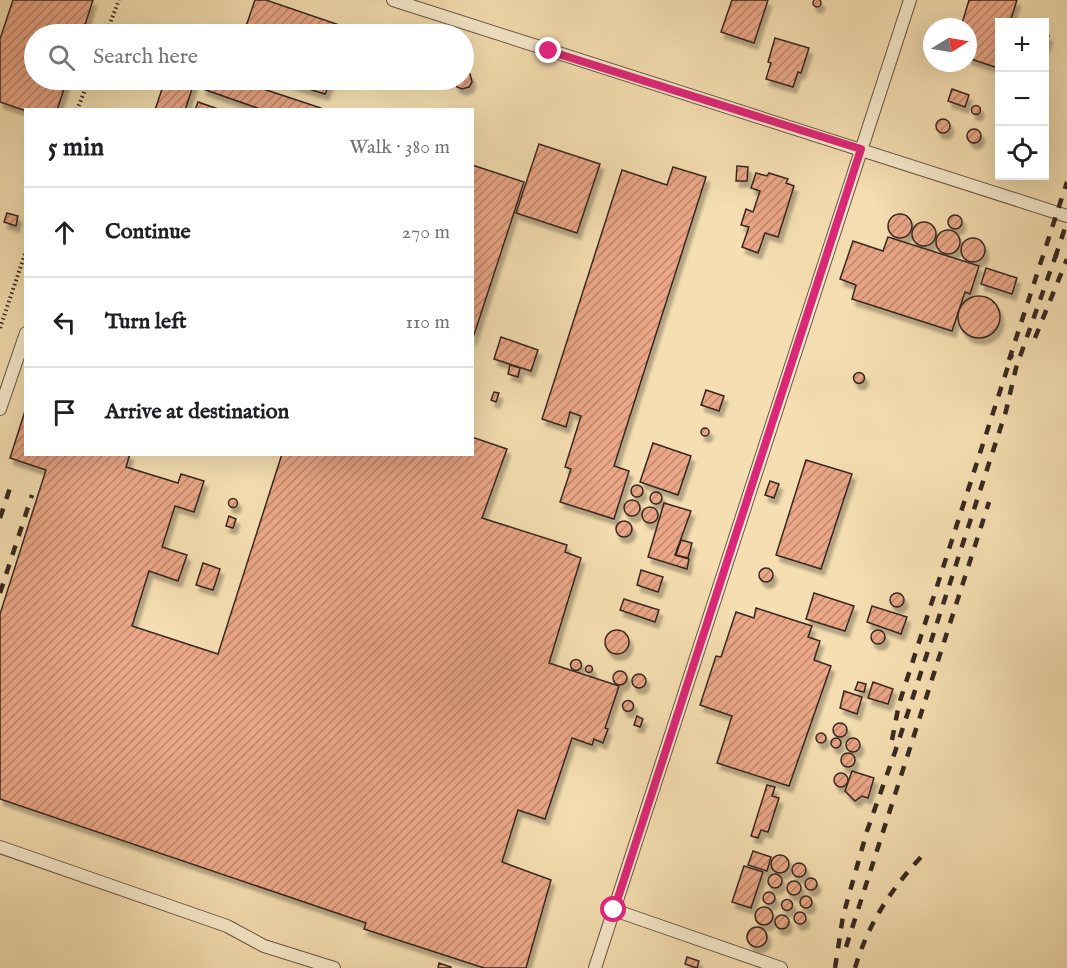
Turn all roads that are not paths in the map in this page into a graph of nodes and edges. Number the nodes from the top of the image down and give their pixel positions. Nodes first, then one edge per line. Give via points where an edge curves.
1 (393, 0) edge
2 (910, 0) edge
3 (468, 24) edge
4 (474, 26) edge
5 (861, 149) junction
6 (1067, 216) edge
7 (24, 339) edge
8 (0, 409) edge
9 (0, 847) edge
10 (614, 910) junction
11 (334, 968) edge
12 (595, 968) edge
13 (781, 968) edge

1 - 3 lane
2 - 5 lane
4 - 5 lane
5 - 6 lane
5 - 10 lane
7 - 8 lane
9 - 11 lane via 227,926 264,946
10 - 12 lane
10 - 13 lane

